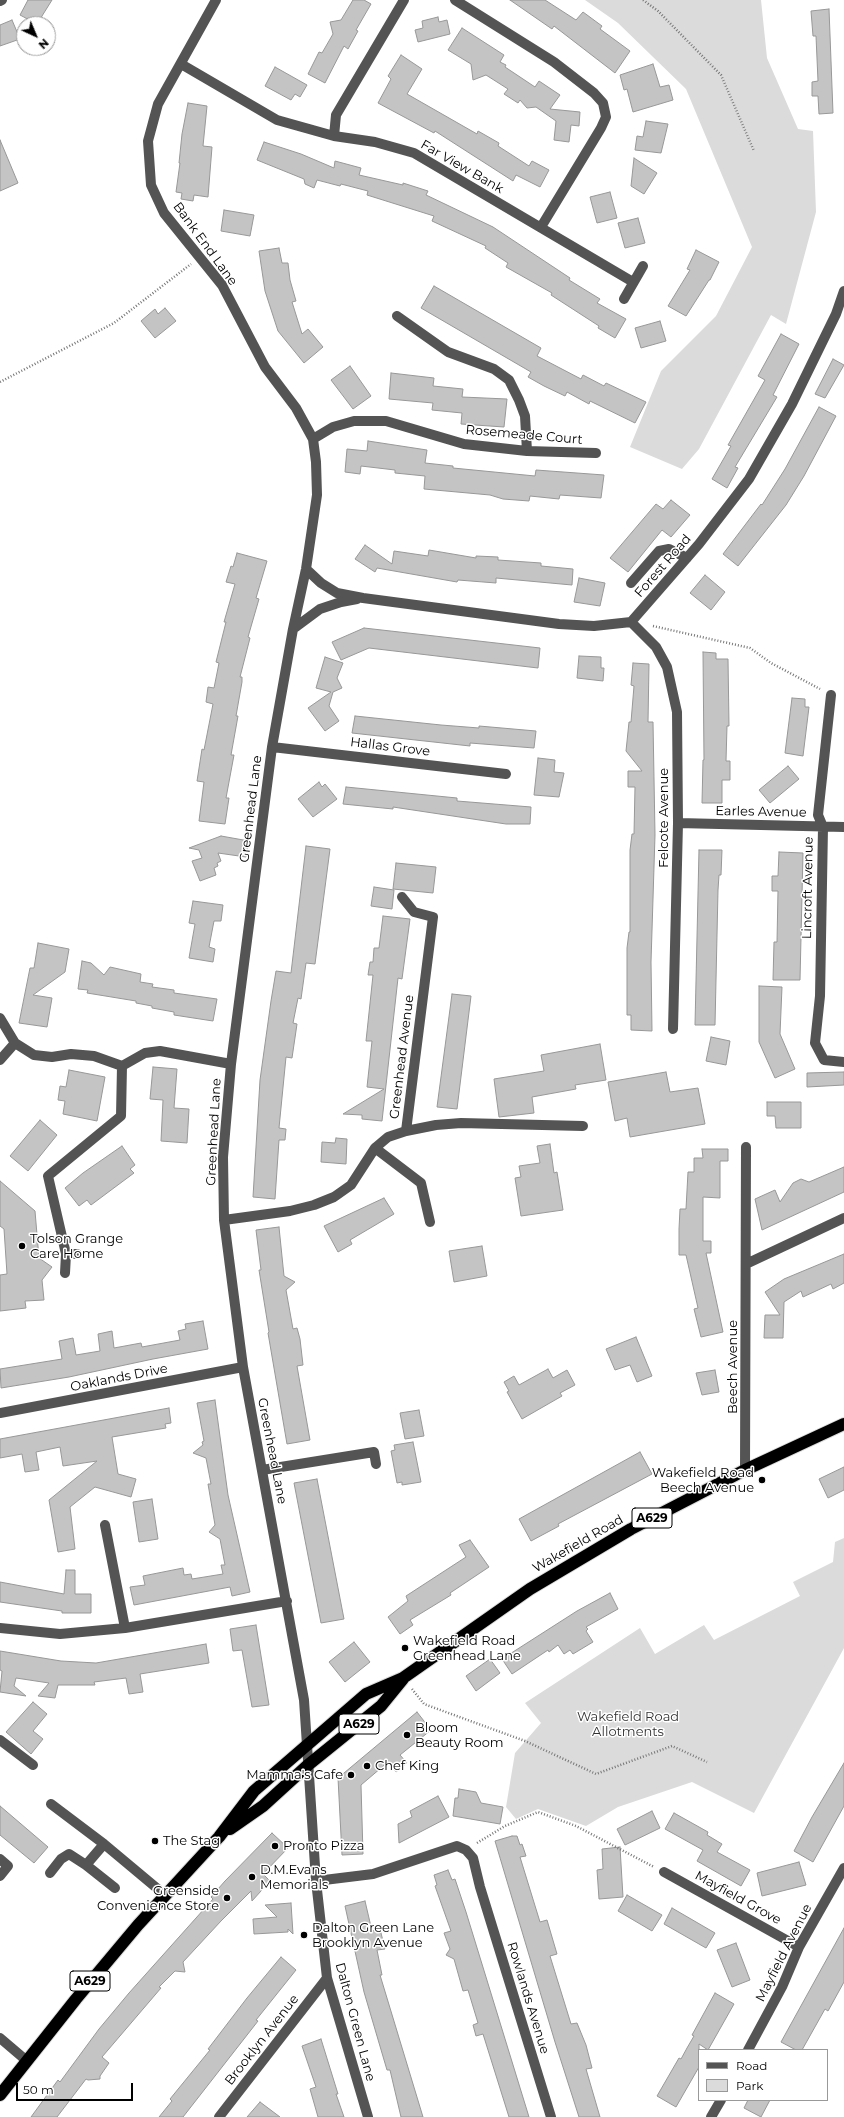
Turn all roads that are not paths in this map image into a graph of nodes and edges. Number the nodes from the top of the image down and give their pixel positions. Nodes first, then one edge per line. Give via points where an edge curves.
1 (216, 0) edge
2 (404, 0) edge
3 (455, 0) edge
4 (180, 64) junction
5 (334, 136) junction
6 (541, 227) junction
7 (643, 266) dead end
8 (633, 282) junction
9 (844, 291) edge
10 (624, 299) dead end
11 (398, 316) dead end
12 (312, 439) junction
13 (528, 451) junction
14 (596, 454) dead end
15 (308, 545) joint
16 (687, 558) junction
17 (306, 569) junction
18 (631, 583) dead end
19 (363, 598) junction
20 (634, 625) junction
21 (293, 629) junction
22 (831, 695) road end
23 (272, 747) junction
24 (506, 774) dead end
25 (678, 823) junction
26 (822, 827) junction
27 (844, 827) edge
28 (402, 898) dead end
29 (0, 1018) edge
30 (673, 1029) dead end
31 (15, 1043) junction
32 (0, 1060) edge
33 (844, 1062) edge
34 (231, 1064) junction
35 (122, 1066) junction
36 (583, 1126) dead end
37 (406, 1131) junction
38 (746, 1147) dead end
39 (375, 1148) junction
40 (844, 1218) edge
41 (224, 1220) junction
42 (430, 1222) dead end
43 (66, 1254) junction
44 (77, 1254) dead end
45 (746, 1264) junction
46 (65, 1273) dead end
47 (243, 1367) junction
48 (0, 1413) edge
49 (844, 1424) edge
50 (376, 1464) dead end
51 (262, 1470) junction
52 (745, 1470) junction
53 (105, 1525) dead end
54 (287, 1601) junction
55 (0, 1628) edge
56 (125, 1628) junction
57 (403, 1678) junction
58 (0, 1740) edge
59 (308, 1743) junction
60 (33, 1765) dead end
61 (308, 1765) junction
62 (51, 1804) dead end
63 (219, 1837) junction
64 (104, 1844) junction
65 (0, 1859) edge
66 (86, 1865) junction
67 (844, 1868) edge
68 (664, 1872) road end
69 (50, 1874) dead end
70 (0, 1876) edge
71 (316, 1881) junction
72 (115, 1888) dead end
73 (165, 1895) junction
74 (799, 1948) junction
75 (327, 1978) junction
76 (0, 2038) edge
77 (749, 2049) edge
78 (27, 2061) junction
79 (0, 2095) edge
80 (720, 2101) edge
81 (218, 2117) edge
82 (368, 2117) edge
83 (551, 2117) edge
84 (712, 2117) edge

1 - 4 street, Bank End Lane
2 - 5 street via 336,116
3 - 6 street via 554,62 603,103 606,117 602,128
4 - 5 street, Far View Bank via 277,120
4 - 12 street, Bank End Lane via 158,104 148,140 151,185 164,213 222,285 265,367 296,408
5 - 6 street, Far View Bank via 375,142 414,153
6 - 8 street, Far View Bank
7 - 8 street
8 - 10 street
9 - 16 street, Forest Road via 836,314 795,397 749,478
11 - 13 street via 448,352 494,369 509,380 525,416
12 - 13 street, Rosemeade Court via 333,427 347,423 386,421 464,444
12 - 15 street, Bank End Lane via 317,495
13 - 14 street, Rosemeade Court
15 - 17 street, Greenhead Lane
16 - 18 street via 669,549 659,551
16 - 20 street, Forest Road
17 - 19 street via 337,593
17 - 21 street, Greenhead Lane
19 - 20 street via 559,624
19 - 21 street via 320,609
20 - 25 street, Felcote Avenue via 656,647 667,667 673,688 678,737
21 - 23 street, Greenhead Lane
22 - 26 street, Lincroft Avenue via 818,815
23 - 24 street, Hallas Grove
23 - 34 street, Greenhead Lane
25 - 26 street, Earles Avenue
25 - 30 street, Felcote Avenue
26 - 27 street, Earles Avenue
26 - 33 street, Lincroft Avenue via 820,996 815,1043 824,1060
28 - 37 street, Greenhead Avenue via 414,912 433,916
29 - 31 street
31 - 32 street
31 - 35 street via 34,1055 94,1056
34 - 35 street via 160,1051 144,1053
34 - 41 street, Greenhead Lane via 222,1156
35 - 43 street via 121,1116 48,1176
36 - 37 street via 461,1123 436,1124
37 - 39 street, Greenhead Avenue via 388,1137
38 - 45 street, Beech Avenue
39 - 41 street, Greenhead Avenue via 351,1185 334,1197 290,1211
39 - 42 street via 421,1183
40 - 45 street
41 - 47 street, Greenhead Lane
43 - 44 street
43 - 46 street
45 - 52 street, Beech Avenue
47 - 48 street, Oaklands Drive
47 - 51 street, Greenhead Lane
49 - 52 highway, Wakefield Road / A629
50 - 51 street via 374,1452
51 - 54 street, Greenhead Lane
52 - 57 highway, Wakefield Road / A629 via 631,1529 530,1589
53 - 56 street
54 - 56 street
54 - 59 street, Greenhead Lane via 304,1696
55 - 56 street via 60,1634
57 - 59 highway, Wakefield Road / A629 via 366,1694
57 - 61 highway, Wakefield Road / A629 via 382,1706
58 - 60 street
59 - 61 street, Greenhead Lane
59 - 63 highway, Wakefield Road / A629 via 254,1791
61 - 63 highway, Wakefield Road / A629 via 263,1806
61 - 71 street, Dalton Green Lane
62 - 64 street
63 - 73 highway, Wakefield Road / A629
64 - 66 street
64 - 73 street
65 - 70 street via 8,1866
66 - 69 street via 69,1854 61,1859
66 - 72 street
67 - 74 street, Mayfield Avenue
68 - 74 street, Mayfield Grove
71 - 75 street, Dalton Green Lane
71 - 83 street, Rowlands Avenue via 373,1874 457,1846 466,1850 473,1858
73 - 78 highway, Wakefield Road / A629
74 - 77 street, Mayfield Avenue
75 - 81 street, Brooklyn Avenue
75 - 82 street, Dalton Green Lane
76 - 78 street
78 - 79 highway, Wakefield Road / A629
80 - 84 street

